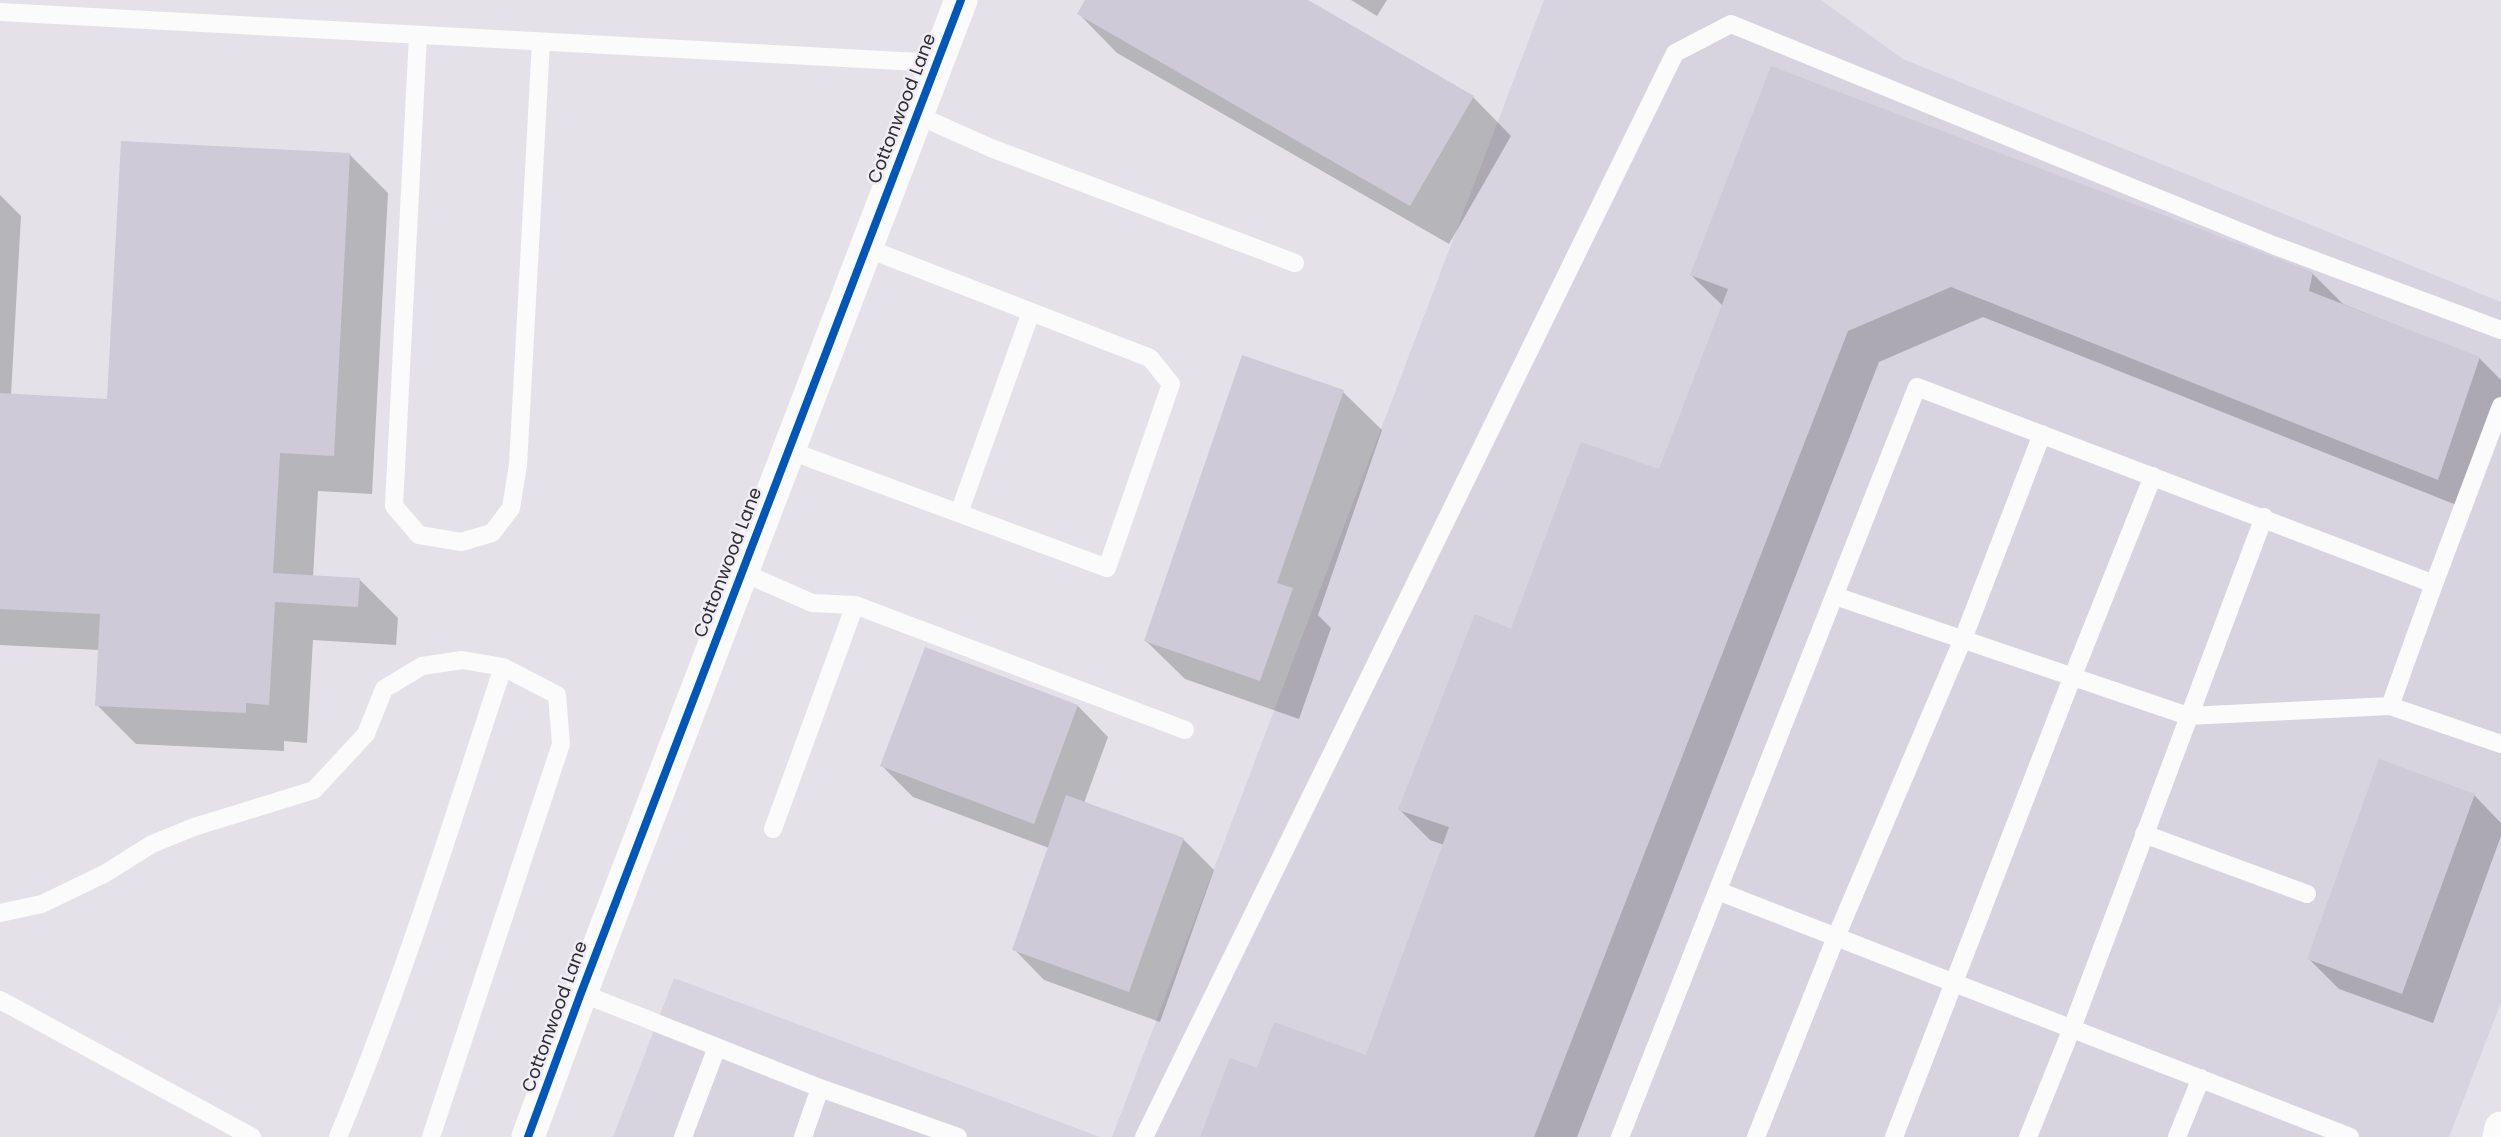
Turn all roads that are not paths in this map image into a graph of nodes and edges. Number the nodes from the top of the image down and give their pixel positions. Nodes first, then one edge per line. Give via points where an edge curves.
1 (961, 0) edge
2 (0, 12) edge
3 (418, 35) junction
4 (541, 42) junction
5 (937, 63) junction
6 (917, 115) junction
7 (866, 248) junction
8 (1295, 263) dead end
9 (1031, 312) junction
10 (2501, 330) edge
11 (2501, 406) edge
12 (2042, 434) junction
13 (788, 450) junction
14 (2153, 476) junction
15 (959, 513) junction
16 (2264, 517) junction
17 (742, 572) junction
18 (2434, 584) junction
19 (1835, 596) junction
20 (855, 605) junction
21 (1963, 639) junction
22 (503, 667) junction
23 (2072, 678) junction
24 (2390, 706) junction
25 (2188, 716) junction
26 (1185, 729) dead end
27 (2501, 744) edge
28 (773, 829) dead end
29 (2144, 834) junction
30 (1718, 891) junction
31 (2307, 894) dead end
32 (0, 914) edge
33 (1836, 937) junction
34 (1953, 982) junction
35 (581, 993) junction
36 (0, 1000) edge
37 (2072, 1028) junction
38 (717, 1047) junction
39 (2201, 1078) junction
40 (820, 1088) junction
41 (2501, 1128) edge
42 (924, 1131) edge
43 (252, 1137) edge
44 (338, 1137) edge
45 (432, 1137) edge
46 (528, 1137) edge
47 (683, 1137) edge
48 (802, 1137) edge
49 (958, 1137) edge
50 (1144, 1137) edge
51 (1620, 1137) edge
52 (1756, 1137) edge
53 (1894, 1137) edge
54 (2028, 1137) edge
55 (2177, 1137) edge
56 (2350, 1137) edge
57 (2499, 1137) edge

1 - 5 street, Cottonwood Lane
2 - 3 lane
3 - 4 lane
3 - 4 lane via 394,506 419,535 461,542 492,533 511,508 518,465
4 - 5 lane
5 - 6 street, Cottonwood Lane
6 - 7 street, Cottonwood Lane
6 - 8 lane via 991,148
7 - 9 lane
7 - 13 street, Cottonwood Lane
9 - 15 lane
9 - 15 lane via 1150,357 1171,384 1111,557 1107,568
10 - 50 lane via 2273,245 1731,24 1675,53
11 - 18 lane
12 - 14 lane
12 - 19 lane via 1917,387
12 - 21 lane
13 - 15 lane
13 - 17 street, Cottonwood Lane
14 - 16 lane
14 - 23 lane
16 - 18 lane
16 - 25 lane
17 - 20 lane via 812,603
17 - 35 street, Cottonwood Lane
18 - 24 lane
19 - 21 lane
19 - 30 lane
20 - 26 lane
20 - 28 lane
21 - 23 lane
21 - 33 lane
22 - 32 lane via 462,660 422,666 384,689 366,734 314,790 194,827 152,844 106,873 42,904
22 - 44 lane via 415,934
22 - 45 lane via 556,695 561,744
23 - 25 lane
23 - 34 lane
24 - 25 lane
24 - 27 lane
25 - 29 lane
29 - 31 lane
29 - 37 lane
30 - 33 lane
30 - 51 lane
33 - 34 lane
33 - 52 lane
34 - 37 lane
34 - 53 lane
35 - 38 lane
35 - 46 street, Cottonwood Lane
36 - 43 lane
37 - 39 lane
37 - 54 lane
38 - 40 lane
38 - 47 lane
39 - 55 lane
39 - 56 lane
40 - 42 lane
40 - 48 lane
41 - 57 street
42 - 49 lane

